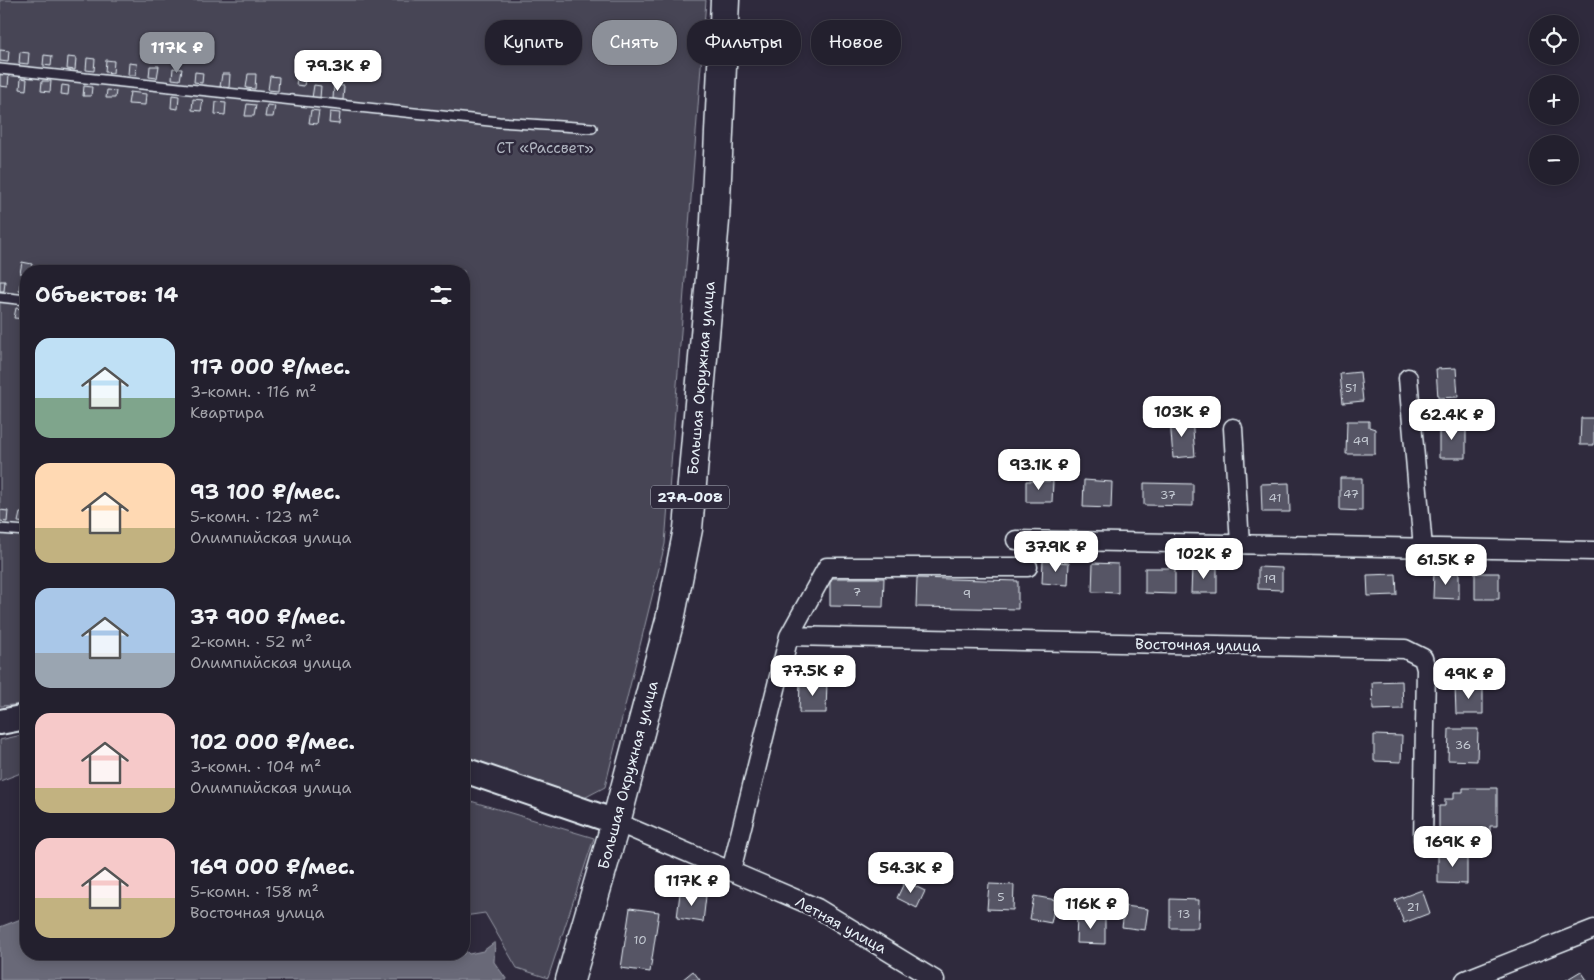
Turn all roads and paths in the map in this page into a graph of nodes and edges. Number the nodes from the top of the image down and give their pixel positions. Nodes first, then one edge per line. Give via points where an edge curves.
1 (726, 0) edge
2 (0, 69) edge
3 (592, 128) dead end
4 (0, 297) edge
5 (20, 299) edge
6 (1408, 378) dead end
7 (1233, 428) dead end
8 (0, 529) edge
9 (20, 531) edge
10 (1016, 540) dead end
11 (1240, 544) junction
12 (1423, 548) junction
13 (1594, 551) edge
14 (1028, 567) dead end
15 (789, 636) junction
16 (20, 718) edge
17 (0, 722) edge
18 (470, 772) edge
19 (616, 822) junction
20 (1423, 840) dead end
21 (731, 871) junction
22 (1594, 929) edge
23 (570, 980) edge
24 (935, 980) edge
25 (1465, 980) edge

1 - 19 main road, Большая Окружная улица / 27А-008 via 715,221 688,529 670,620
2 - 3 lane via 480,120
4 - 5 lane
6 - 12 street
7 - 11 street
8 - 9 lane
10 - 11 street
11 - 12 street
12 - 13 street
14 - 15 street via 827,567
15 - 20 street, Восточная улица via 1405,649 1423,658 1426,669
15 - 21 street
16 - 17 street
18 - 19 street, Летняя улица
19 - 21 street, Летняя улица
19 - 23 main road, Большая Окружная улица / 27А-008
21 - 24 street, Летняя улица via 817,908
22 - 25 street

